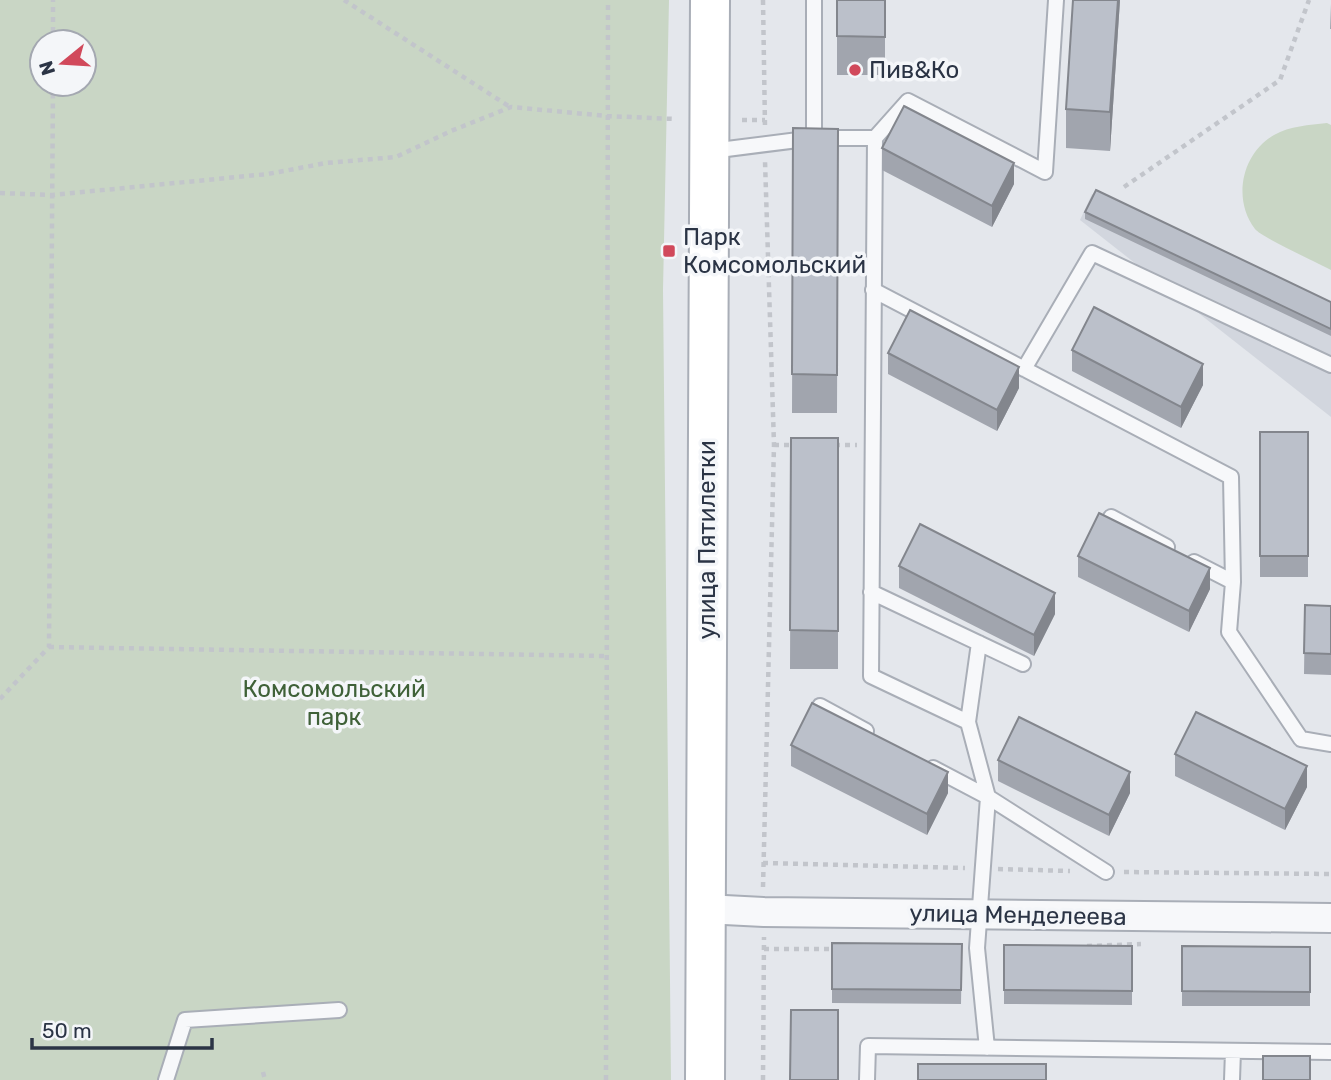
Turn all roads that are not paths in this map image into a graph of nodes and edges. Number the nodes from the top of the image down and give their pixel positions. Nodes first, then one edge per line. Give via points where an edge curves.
1 (710, 0) edge
2 (814, 0) edge
3 (1056, 0) edge
4 (814, 138) junction
5 (875, 138) junction
6 (709, 151) junction
7 (873, 290) junction
8 (1331, 365) edge
9 (1024, 369) junction
10 (1111, 517) edge
11 (1233, 582) junction
12 (871, 592) junction
13 (979, 643) junction
14 (1023, 664) dead end
15 (820, 706) edge
16 (968, 722) junction
17 (880, 738) edge
18 (1331, 744) edge
19 (916, 758) edge
20 (988, 797) junction
21 (1106, 872) road end
22 (705, 909) junction
23 (978, 914) junction
24 (1331, 918) edge
25 (339, 1010) dead end
26 (987, 1048) junction
27 (1233, 1051) junction
28 (1331, 1052) edge
29 (166, 1080) edge
30 (705, 1080) edge
31 (867, 1080) edge
32 (1232, 1080) edge

1 - 6 main road, улица Пятилетки
2 - 4 lane
3 - 5 lane via 1045,172 908,100
4 - 5 lane
4 - 6 lane
5 - 7 lane
6 - 22 main road, улица Пятилетки
7 - 9 lane
7 - 12 lane
8 - 9 lane via 1092,253
9 - 11 lane via 1231,477
10 - 11 lane
11 - 18 lane via 1229,632 1301,739
12 - 13 lane
12 - 16 lane via 871,676
13 - 14 lane
13 - 16 lane
15 - 17 lane
16 - 20 lane
19 - 20 lane
20 - 21 lane
20 - 23 lane
22 - 23 street, улица Менделеева
22 - 30 main road, улица Пятилетки
23 - 24 street, улица Менделеева
23 - 26 lane
25 - 29 lane via 185,1020
26 - 27 lane
26 - 31 lane via 868,1046
27 - 28 lane
27 - 32 lane

